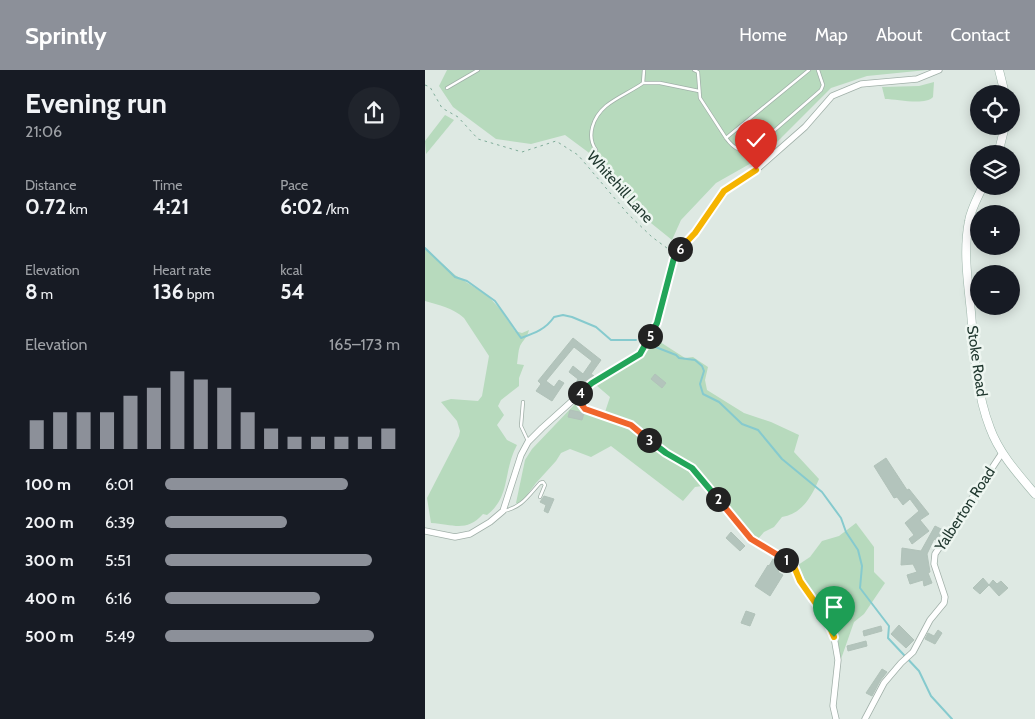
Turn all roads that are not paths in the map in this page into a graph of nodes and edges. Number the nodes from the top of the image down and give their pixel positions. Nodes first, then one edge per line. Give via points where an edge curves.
1 (478, 70) edge
2 (644, 70) edge
3 (694, 70) edge
4 (809, 70) edge
5 (818, 70) edge
6 (939, 70) edge
7 (999, 70) edge
8 (643, 84) junction
9 (1003, 85) edge
10 (447, 88) dead end
11 (699, 91) junction
12 (726, 138) junction
13 (597, 150) dead end
14 (979, 195) edge
15 (576, 397) junction
16 (523, 402) dead end
17 (528, 442) junction
18 (1002, 453) junction
19 (1035, 494) edge
20 (540, 497) dead end
21 (503, 511) junction
22 (425, 531) edge
23 (836, 719) edge
24 (865, 719) edge

1 - 10 lane
2 - 8 lane
3 - 11 lane
4 - 12 lane
5 - 12 lane via 823,85 821,90 754,148 739,150
6 - 15 street via 917,79 861,84 832,96 805,127 756,170 724,191 695,233 675,254 657,323 640,354 592,383
7 - 9 street
8 - 11 lane via 660,83
8 - 13 lane via 606,106 599,114 590,138
11 - 12 lane via 700,98
14 - 18 street, Stoke Road via 969,219 967,277 982,398 990,428
15 - 17 street
15 - 23 street via 585,409 631,425 666,453 692,468 751,539 793,564 834,637 838,660 833,706
16 - 17 lane via 521,426
17 - 21 street
18 - 19 street, Stoke Road
18 - 24 street, Yalberton Road via 935,554 934,564 945,603 930,620 913,652 884,683
20 - 21 lane via 545,485 543,482 521,504
21 - 22 street via 470,534 455,537

